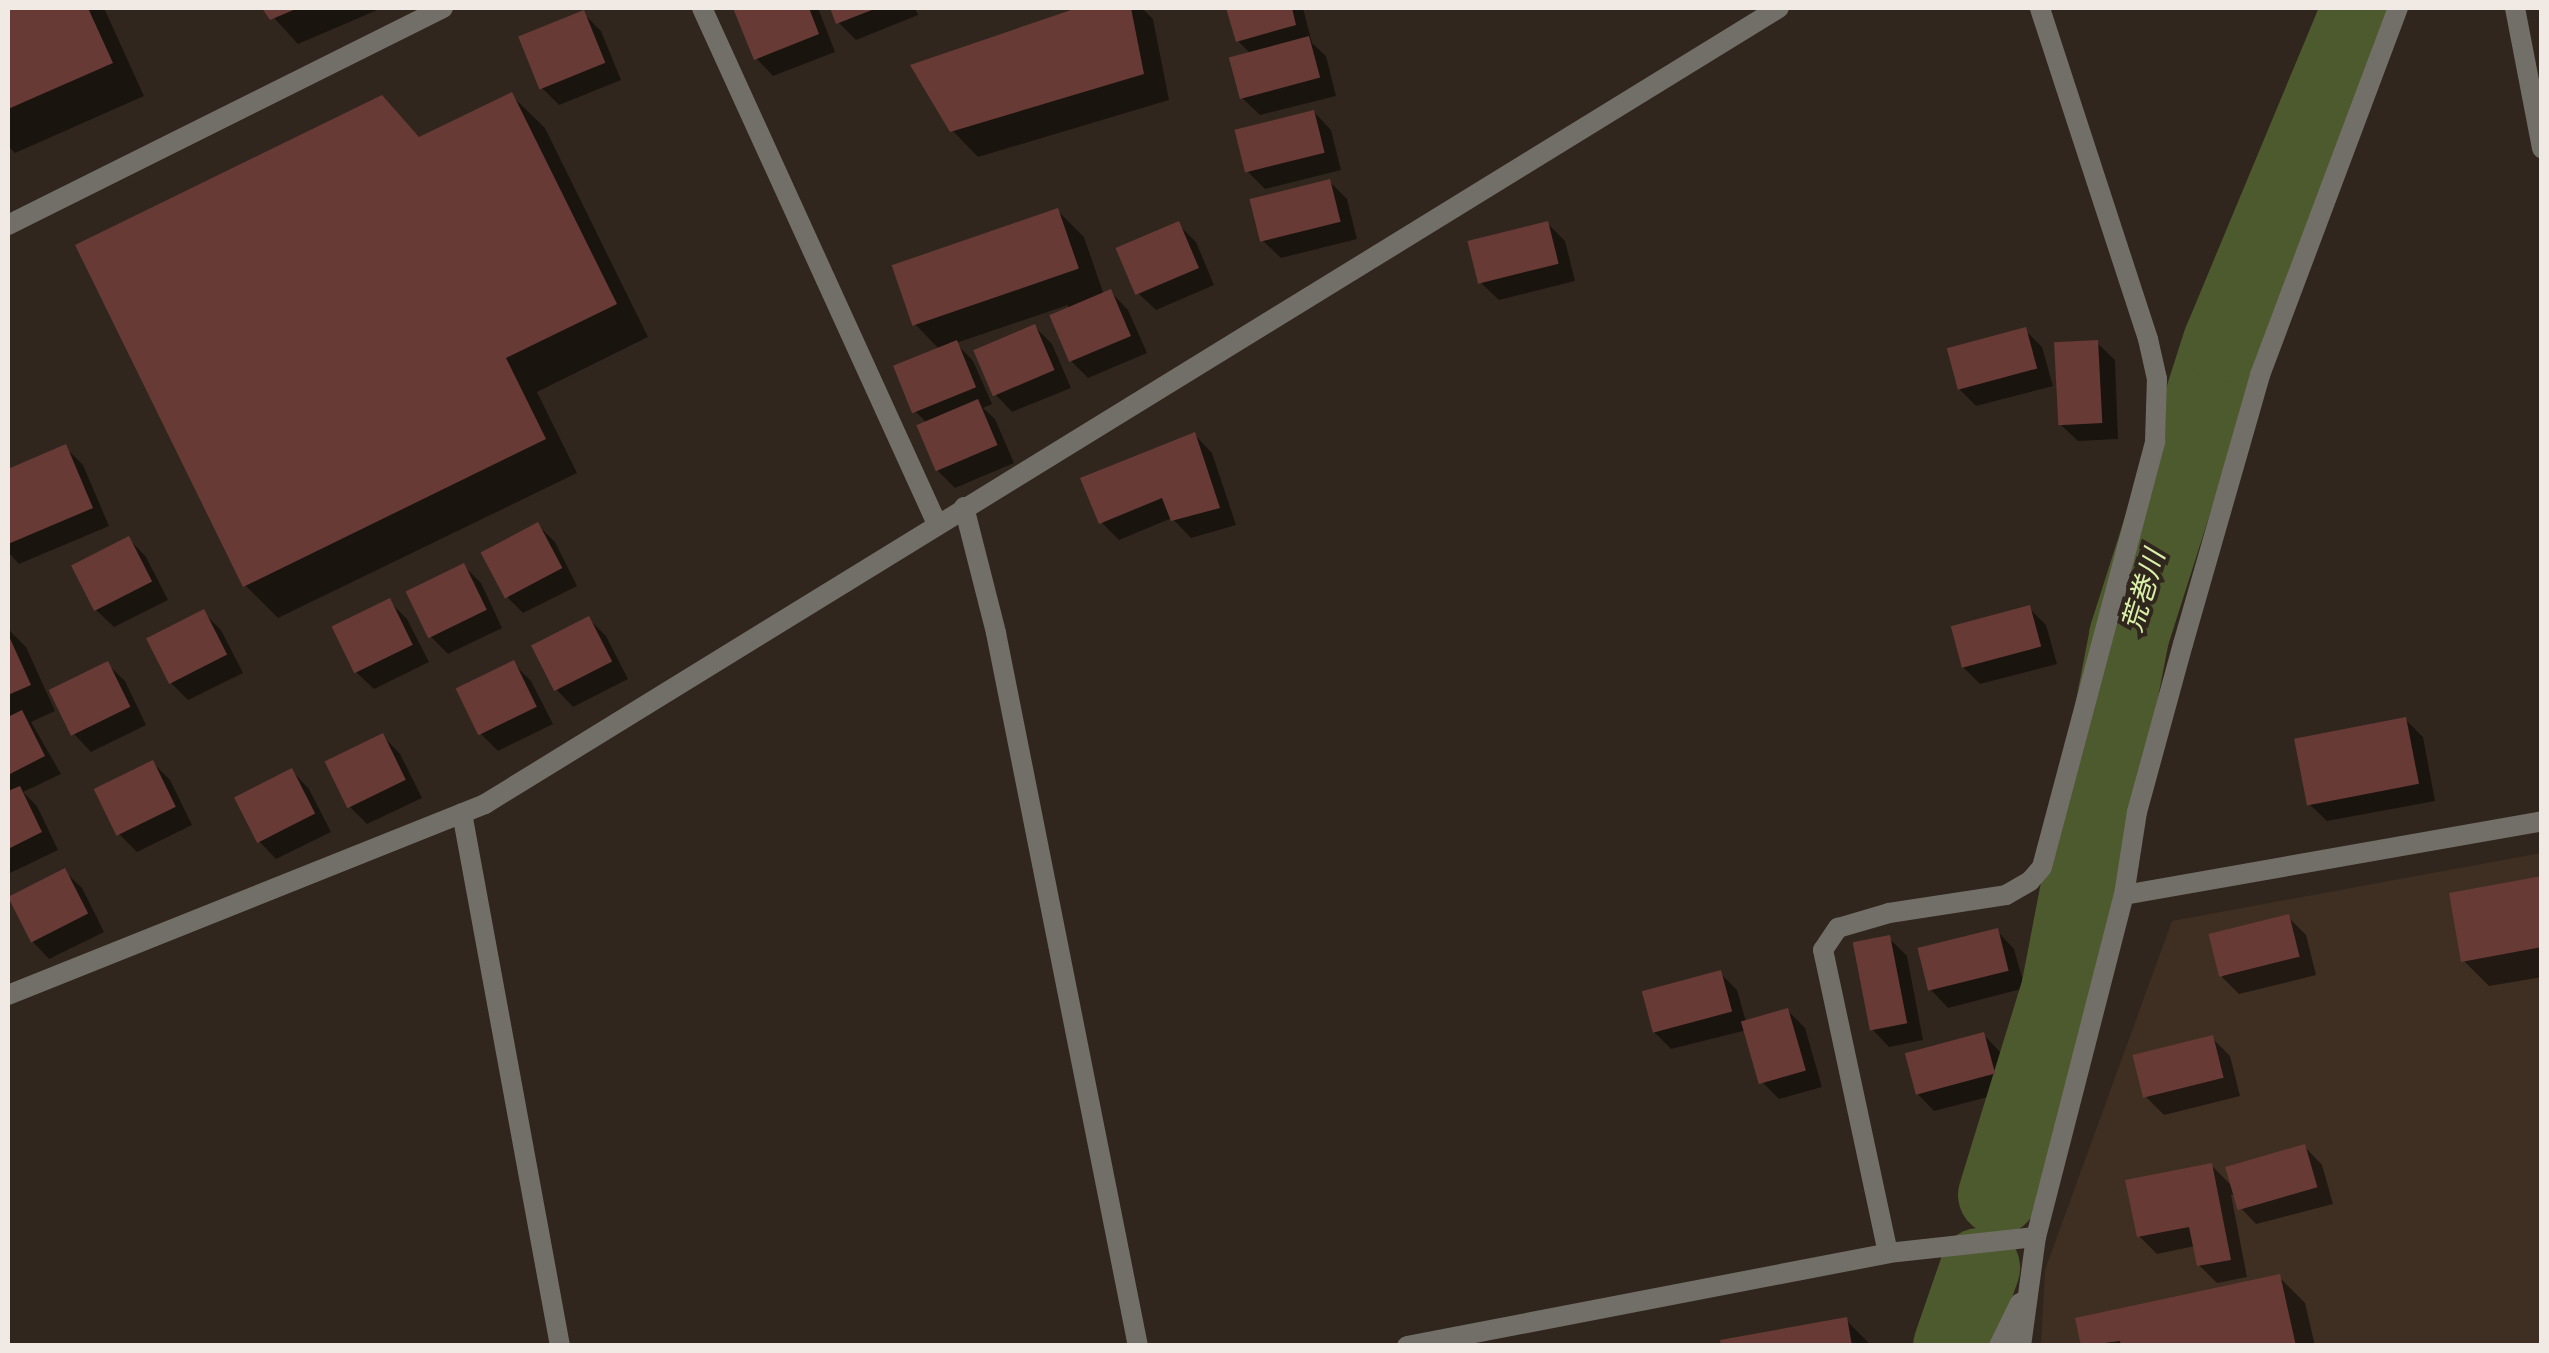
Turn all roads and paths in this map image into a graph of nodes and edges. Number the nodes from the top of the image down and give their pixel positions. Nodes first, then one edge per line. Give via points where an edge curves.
1 (442, 8) edge
2 (702, 8) edge
3 (1778, 8) edge
4 (2040, 8) edge
5 (2398, 8) edge
6 (2515, 8) edge
7 (2542, 148) edge
8 (8, 224) edge
9 (964, 507) junction
10 (937, 524) junction
11 (462, 813) junction
12 (2542, 821) edge
13 (2124, 894) junction
14 (8, 995) edge
15 (2036, 1237) junction
16 (1888, 1253) junction
17 (2028, 1287) junction
18 (560, 1346) edge
19 (1138, 1346) edge
20 (1407, 1346) edge
21 (1999, 1346) edge
22 (2022, 1346) edge

1 - 8 street
2 - 10 street
3 - 9 street
4 - 16 street via 2148,338 2158,379 2155,442 2042,867 2006,895 1889,912 1838,928 1823,950
5 - 13 street via 2260,375 2137,812
6 - 7 street
9 - 10 street
9 - 19 street via 996,633
10 - 11 street
11 - 14 street
11 - 18 street
12 - 13 street
13 - 15 street
15 - 16 street
15 - 17 street
16 - 20 street
17 - 21 street
17 - 22 street

